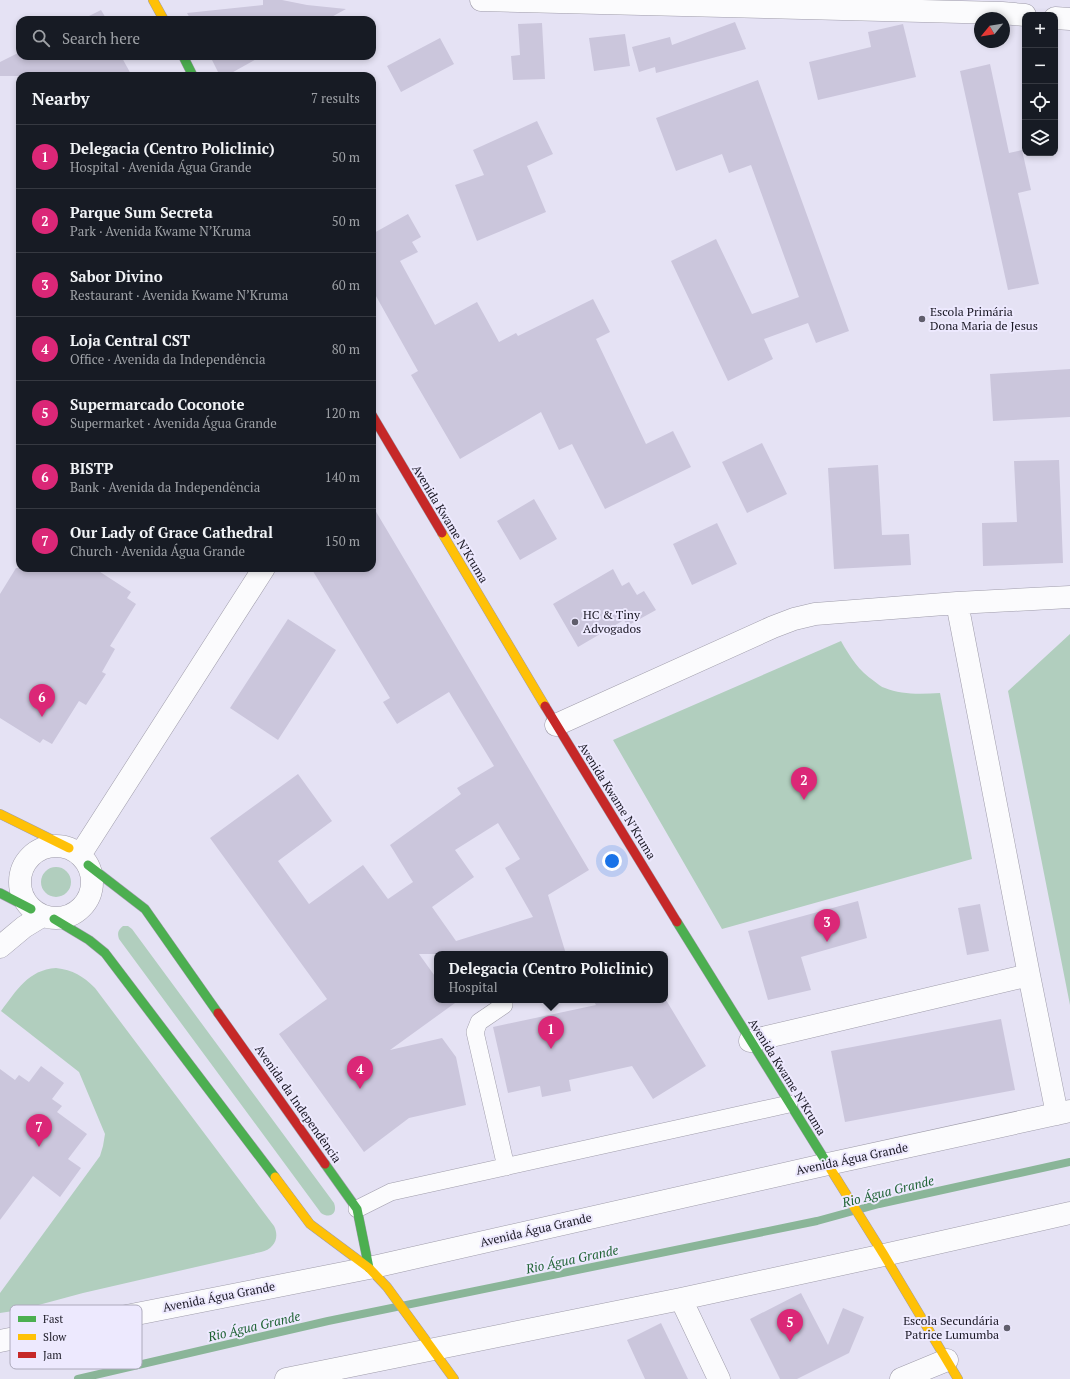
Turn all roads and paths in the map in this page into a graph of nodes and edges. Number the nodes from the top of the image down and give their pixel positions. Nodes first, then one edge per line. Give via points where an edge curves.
1 (153, 0) edge
2 (480, 0) edge
3 (1022, 15) edge
4 (162, 16) edge
5 (1058, 18) edge
6 (1070, 19) edge
7 (184, 60) edge
8 (191, 72) edge
9 (376, 422) edge
10 (261, 572) edge
11 (1070, 597) edge
12 (957, 603) junction
13 (556, 725) junction
14 (0, 814) edge
15 (79, 856) junction
16 (0, 893) edge
17 (43, 915) junction
18 (0, 947) edge
19 (1028, 975) junction
20 (504, 1005) dead end
21 (750, 1041) junction
22 (789, 1104) junction
23 (1063, 1112) edge
24 (828, 1164) junction
25 (506, 1167) junction
26 (357, 1209) junction
27 (1070, 1213) edge
28 (884, 1255) junction
29 (369, 1268) junction
30 (681, 1299) junction
31 (142, 1313) edge
32 (10, 1339) edge
33 (0, 1341) edge
34 (432, 1349) junction
35 (947, 1360) junction
36 (286, 1379) edge
37 (454, 1379) edge
38 (719, 1379) edge
39 (901, 1379) edge
40 (958, 1379) edge

1 - 4 street
2 - 3 street
5 - 6 street
7 - 8 street
9 - 13 street, Avenida Kwame N’Kruma
10 - 15 street
11 - 12 street
12 - 13 street via 815,614 794,619
12 - 19 street
13 - 21 street, Avenida Kwame N’Kruma
14 - 15 street, Avenida da Independência
15 - 17 street via 92,877 87,902 78,911 67,916
15 - 17 street via 57,846 44,847 33,853 25,863 20,874 20,887 24,899
15 - 26 street, Avenida da Independência via 146,909
16 - 17 street
17 - 18 street
17 - 29 street via 83,936 105,953 310,1224
19 - 21 street
19 - 23 street
20 - 25 lane via 479,1022 475,1032
21 - 22 street, Avenida Kwame N’Kruma
22 - 24 street, Avenida Kwame N’Kruma
22 - 25 lane
23 - 24 street, Avenida Água Grande
24 - 28 street, Avenida Kwame N’Kruma
24 - 29 street, Avenida Água Grande
25 - 26 lane via 392,1192
26 - 29 street, Avenida da Independência
27 - 28 street
28 - 30 street
28 - 35 street, Avenida Kwame N’Kruma
29 - 31 street, Avenida Água Grande
29 - 34 street via 387,1287
30 - 34 street
30 - 38 street
32 - 33 street, Avenida Água Grande
34 - 36 street
34 - 37 street
35 - 39 street
35 - 40 street, Avenida Kwame N’Kruma

